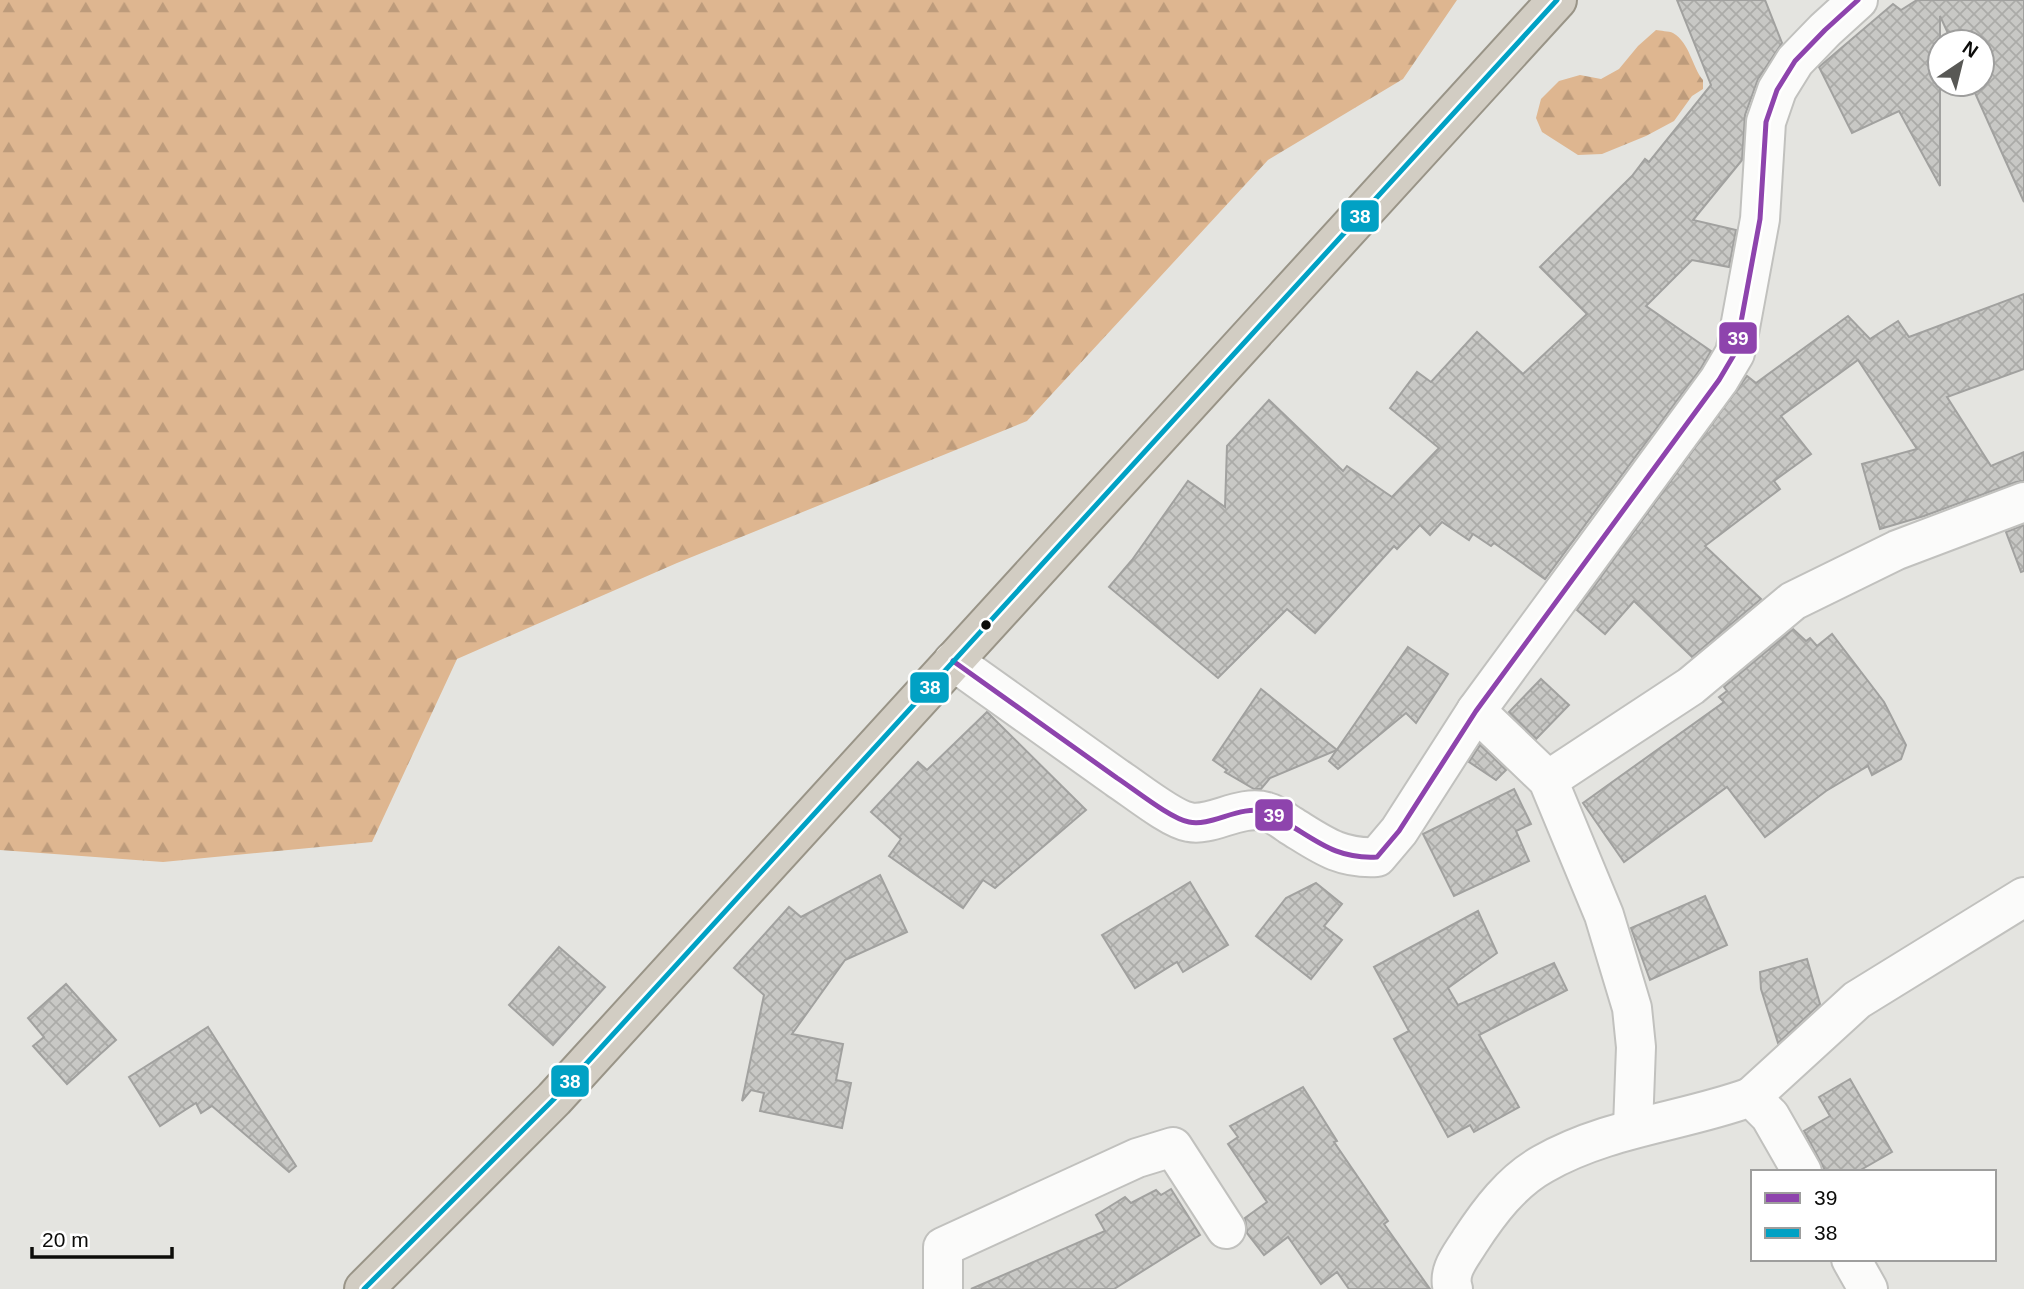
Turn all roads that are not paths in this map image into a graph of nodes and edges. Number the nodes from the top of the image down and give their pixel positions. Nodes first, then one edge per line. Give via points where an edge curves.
1 (1557, 0) edge
2 (1858, 0) edge
3 (2024, 502) edge
4 (953, 661) junction
5 (1476, 711) junction
6 (1548, 780) junction
7 (2024, 897) edge
8 (1751, 1097) junction
9 (1633, 1127) junction
10 (1801, 1170) edge
11 (1226, 1229) dead end
12 (1852, 1261) edge
13 (364, 1289) edge
14 (943, 1289) edge
15 (1453, 1289) edge
16 (1868, 1289) edge

1 - 4 highway
2 - 5 street via 1795,61 1777,90 1766,122 1760,219 1735,353
3 - 6 street via 1897,550 1793,601 1691,686
4 - 5 street via 1179,818 1199,822 1241,811 1269,812 1337,854 1357,858 1377,857 1399,831
4 - 13 highway via 554,1098
5 - 6 street
6 - 9 street via 1604,915 1632,1008 1636,1047
7 - 8 street via 1857,1000
8 - 9 street via 1716,1110
8 - 10 street via 1770,1116
9 - 15 street via 1541,1164 1513,1187 1488,1215 1452,1271
11 - 14 street via 1172,1147 1137,1158 943,1247
12 - 16 street

